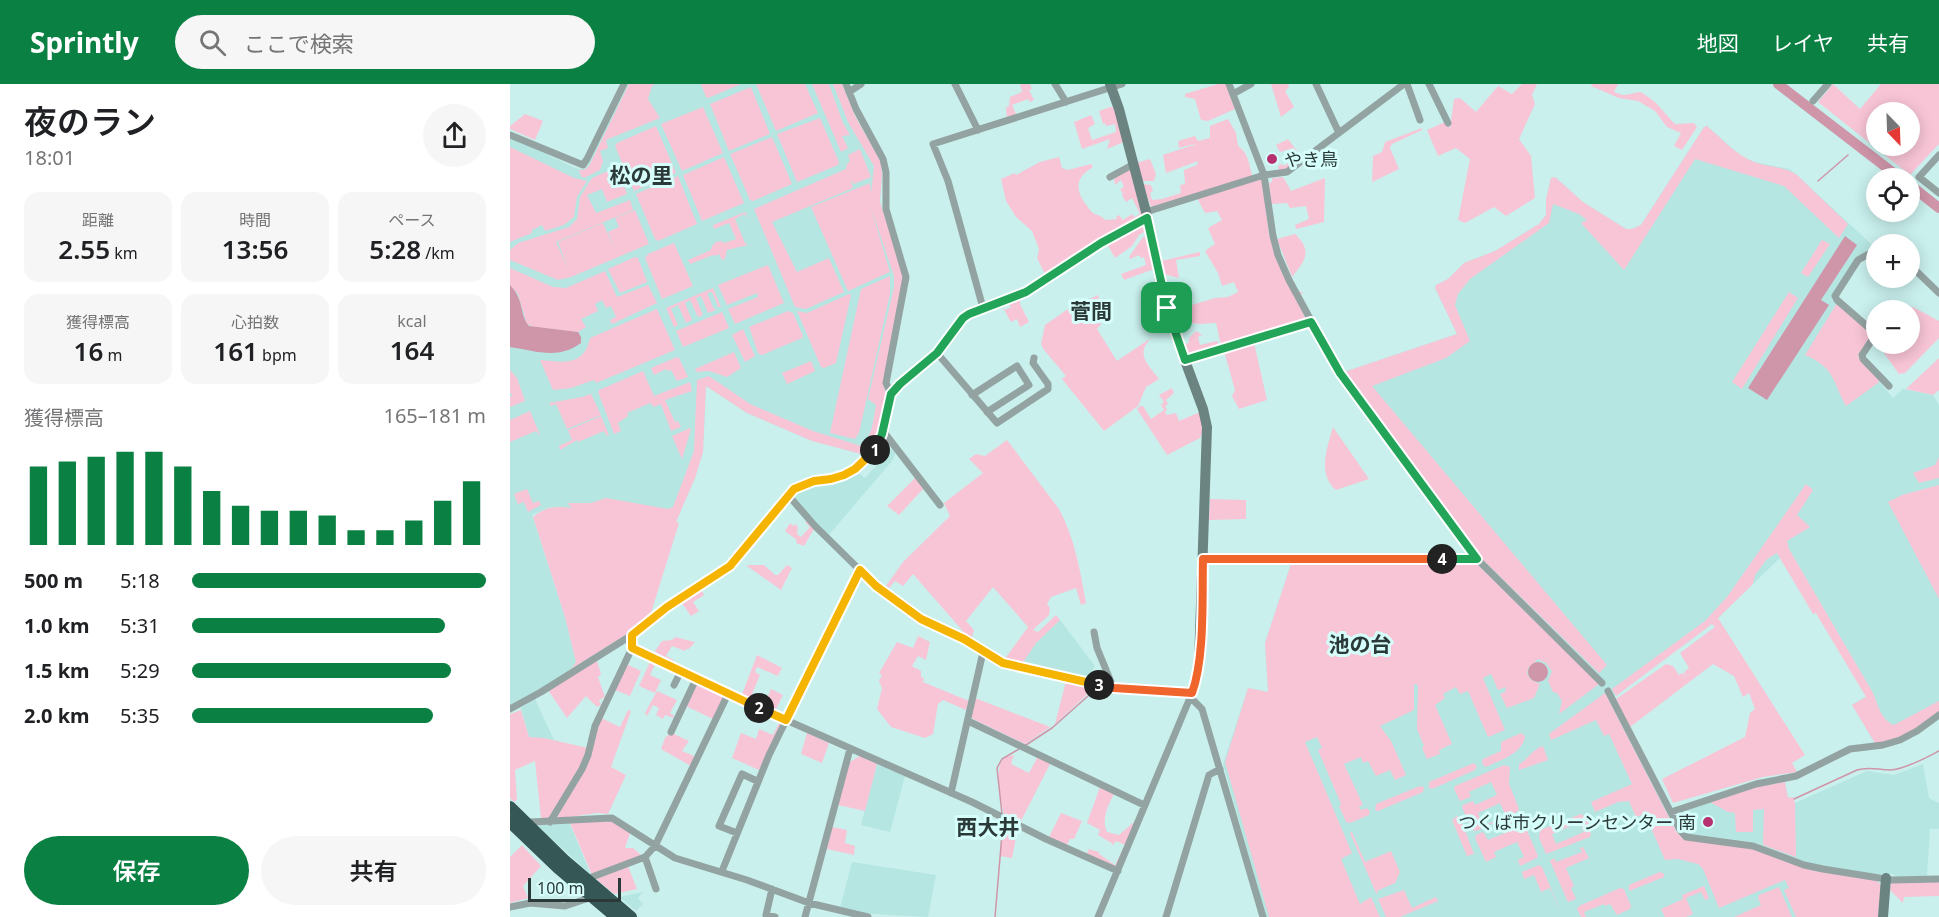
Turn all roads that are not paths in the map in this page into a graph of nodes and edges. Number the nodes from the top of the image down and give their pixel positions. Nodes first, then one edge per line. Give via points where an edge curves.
1 (624, 84) edge
2 (846, 84) edge
3 (861, 84) edge
4 (955, 84) edge
5 (1055, 84) edge
6 (1229, 84) edge
7 (1251, 84) edge
8 (1316, 84) edge
9 (1405, 84) edge
10 (1429, 84) edge
11 (1828, 84) edge
12 (1115, 85) edge
13 (849, 92) junction
14 (1233, 94) junction
15 (1813, 101) dead end
16 (1066, 102) junction
17 (1420, 120) dead end
18 (1448, 123) dead end
19 (978, 130) junction
20 (1339, 133) junction
21 (510, 135) edge
22 (1939, 155) edge
23 (1134, 164) junction
24 (1264, 175) junction
25 (1110, 177) dead end
26 (1939, 193) edge
27 (1147, 215) junction
28 (1866, 255) edge
29 (1920, 275) edge
30 (1939, 293) edge
31 (983, 309) junction
32 (1311, 322) junction
33 (937, 353) junction
34 (1034, 358) dead end
35 (1185, 360) junction
36 (1889, 386) dead end
37 (891, 394) junction
38 (972, 394) junction
39 (987, 412) junction
40 (883, 431) junction
41 (788, 495) junction
42 (940, 505) dead end
43 (1203, 559) junction
44 (1477, 559) junction
45 (860, 570) junction
46 (1094, 632) dead end
47 (632, 635) junction
48 (632, 648) junction
49 (984, 652) junction
50 (681, 672) junction
51 (696, 679) junction
52 (1602, 683) dead end
53 (674, 685) dead end
54 (1114, 688) junction
55 (1608, 691) dead end
56 (728, 694) junction
57 (1191, 695) junction
58 (510, 709) edge
59 (1939, 717) edge
60 (786, 720) junction
61 (968, 721) junction
62 (671, 732) dead end
63 (850, 749) junction
64 (1220, 769) junction
65 (758, 781) junction
66 (951, 793) junction
67 (1144, 805) junction
68 (510, 807) edge
69 (1671, 812) junction
70 (510, 822) edge
71 (550, 822) junction
72 (523, 828) junction
73 (737, 833) junction
74 (655, 846) junction
75 (645, 857) junction
76 (722, 871) junction
77 (1118, 871) junction
78 (592, 877) dead end
79 (1886, 878) junction
80 (1939, 879) edge
81 (656, 889) dead end
82 (772, 889) junction
83 (592, 897) junction
84 (809, 903) junction
85 (510, 907) edge
86 (616, 917) edge
87 (631, 917) edge
88 (775, 917) edge
89 (805, 917) edge
90 (868, 917) edge
91 (1098, 917) edge
92 (1166, 917) edge
93 (1263, 917) edge
94 (1883, 917) edge
95 (1889, 917) edge

1 - 21 street via 582,165
2 - 13 street
3 - 13 street
4 - 19 street
5 - 16 street
6 - 14 street
7 - 14 street
8 - 20 street
9 - 17 street
9 - 20 street
10 - 18 street
11 - 15 street
12 - 16 street
12 - 23 street
13 - 37 street via 883,159 886,209 906,277 886,383
14 - 24 street
16 - 19 street
19 - 31 street via 933,144 948,181
20 - 24 street via 1287,172
22 - 26 street via 1919,177
23 - 25 street
23 - 27 street
24 - 27 street
24 - 32 street via 1278,255
27 - 31 street via 1026,292
27 - 35 street via 1163,295
28 - 36 street via 1858,260 1835,296 1876,334 1862,355
29 - 30 street
31 - 33 street via 963,318
32 - 35 street
32 - 44 street via 1340,373
33 - 37 street
33 - 38 street
34 - 39 street via 1048,389 997,423
35 - 43 street via 1207,428
37 - 40 street
38 - 39 street
38 - 39 street via 1017,366 1029,385
40 - 41 street via 872,454 855,469 838,478 805,484
40 - 42 street
41 - 45 street
41 - 47 street via 730,566
43 - 44 street
43 - 57 street via 1199,663
44 - 52 street
45 - 49 street via 921,619
45 - 60 street
46 - 54 street
47 - 48 street
47 - 58 street
48 - 50 street
48 - 71 street via 595,726 582,769
49 - 54 street via 1021,668
49 - 61 street
50 - 51 street
50 - 53 street
51 - 56 street
51 - 62 street
54 - 57 street
55 - 69 street
56 - 60 street
56 - 74 street
57 - 64 street via 1202,710
57 - 67 street
59 - 69 street via 1900,740 1850,749 1796,776 1756,784
60 - 63 street
60 - 65 street
61 - 66 street
61 - 67 street
63 - 66 street
63 - 84 street
64 - 92 street via 1209,775
64 - 93 street
65 - 73 street
65 - 73 street via 742,774 719,826
66 - 77 street
67 - 77 street
68 - 72 highway
69 - 79 street via 1686,837 1753,846 1804,865
70 - 72 highway
71 - 72 street via 531,822
71 - 74 street via 612,818
72 - 83 highway
72 - 87 highway
73 - 76 street
74 - 75 street
74 - 76 street via 675,858
75 - 78 street
75 - 81 street
76 - 82 street
77 - 91 street
79 - 80 street
79 - 94 street
82 - 84 street
82 - 88 street via 766,915
83 - 85 street via 565,906 530,903
83 - 86 highway
84 - 89 street
84 - 90 street
94 - 95 street

